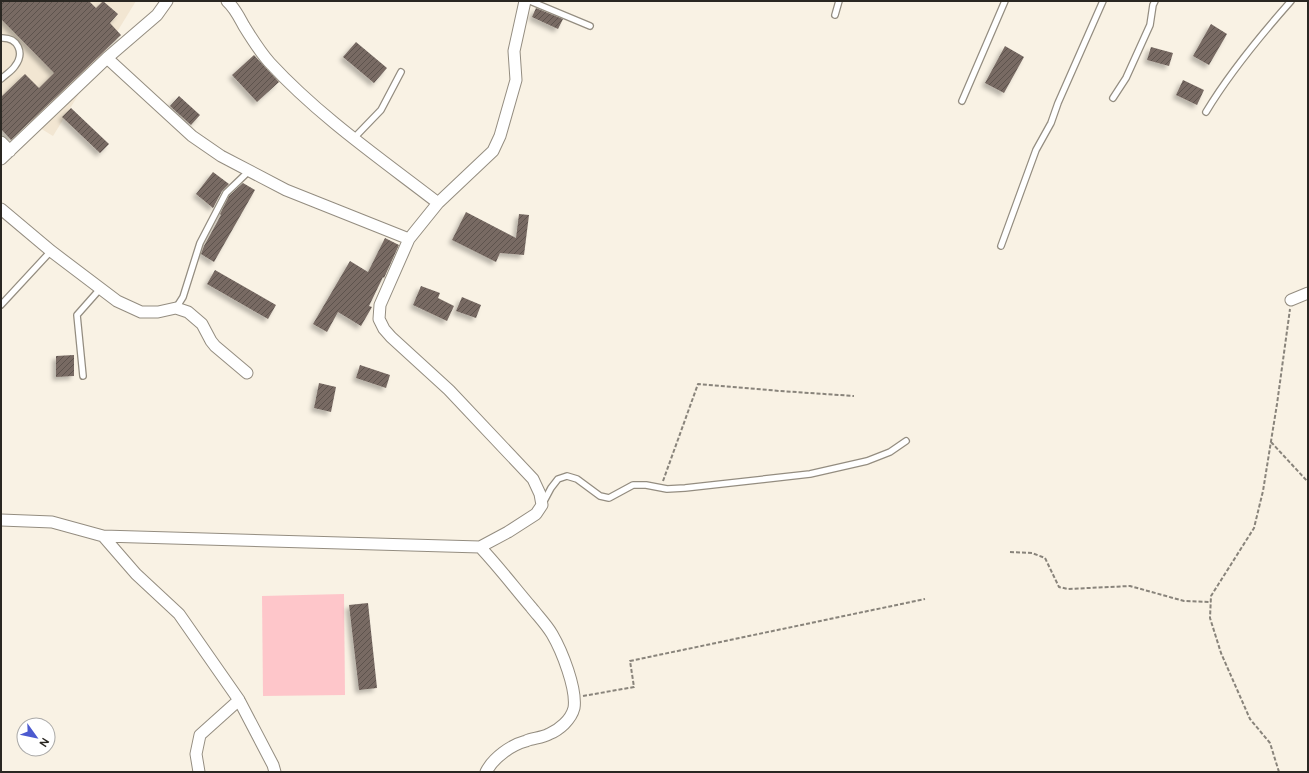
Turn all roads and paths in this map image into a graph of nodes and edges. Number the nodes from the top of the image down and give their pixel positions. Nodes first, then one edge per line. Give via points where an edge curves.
1 (167, 1) edge
2 (525, 1) edge
3 (530, 1) edge
4 (839, 1) edge
5 (1005, 1) edge
6 (1103, 1) edge
7 (1155, 1) edge
8 (1291, 1) edge
9 (234, 3) edge
10 (835, 15) dead end
11 (590, 26) dead end
12 (1, 38) edge
13 (106, 58) junction
14 (401, 72) dead end
15 (1, 79) edge
16 (1113, 98) dead end
17 (962, 100) dead end
18 (1206, 112) dead end
19 (354, 138) junction
20 (1, 142) edge
21 (10, 151) junction
22 (1, 159) edge
23 (250, 170) junction
24 (438, 203) junction
25 (1, 209) edge
26 (409, 239) junction
27 (1001, 246) dead end
28 (51, 251) junction
29 (100, 289) junction
30 (1308, 292) edge
31 (1291, 300) joint
32 (1, 305) edge
33 (176, 308) junction
34 (247, 373) dead end
35 (83, 376) dead end
36 (854, 396) dead end
37 (906, 441) dead end
38 (1271, 442) junction
39 (1308, 482) edge
40 (660, 488) junction
41 (542, 505) junction
42 (1, 520) edge
43 (103, 536) junction
44 (480, 547) junction
45 (1010, 552) dead end
46 (925, 599) dead end
47 (1211, 602) junction
48 (574, 698) junction
49 (239, 700) junction
50 (199, 772) edge
51 (275, 772) edge
52 (486, 772) edge
53 (1279, 772) edge

1 - 13 street via 157,15
2 - 24 street via 514,51 516,80 500,136 493,151
3 - 11 lane
4 - 10 lane
5 - 17 lane
6 - 27 lane via 1051,123 1036,150
7 - 16 lane via 1150,25 1126,78
8 - 18 lane via 1264,31
9 - 19 street via 254,42 269,62 318,109
12 - 15 lane via 13,40 17,44 20,56 15,66
13 - 21 street
13 - 23 street via 192,136 221,156
14 - 19 lane via 381,110
19 - 24 street
20 - 21 street
21 - 22 street
23 - 26 street via 286,190
23 - 33 lane via 226,193 200,243 183,297
24 - 26 street
25 - 28 street
26 - 41 street via 380,306 379,319 391,337 449,390 533,479
28 - 29 street
28 - 32 lane
29 - 33 street via 117,302 141,312
29 - 35 lane via 77,315
30 - 31 street
31 - 38 path
33 - 34 street via 188,312 202,324 215,346
36 - 40 path via 698,384
37 - 40 lane via 890,452 867,461 810,474 685,488
38 - 39 path
38 - 47 path via 1254,528 1211,596
40 - 41 lane via 633,485 610,498 600,496 577,478 567,476 558,480 551,488
41 - 44 street via 536,514
42 - 43 street via 52,522
43 - 44 street
43 - 49 street via 136,574 179,614
44 - 48 street via 551,633 567,666
45 - 47 path via 1032,553 1045,558 1059,587 1068,589 1130,586 1184,601
46 - 48 path via 630,661 634,687
47 - 53 path via 1210,618 1222,653 1250,719 1270,743
48 - 52 street via 570,717 564,724 549,734 524,741 502,753
49 - 50 street via 200,735 196,754
49 - 51 street

